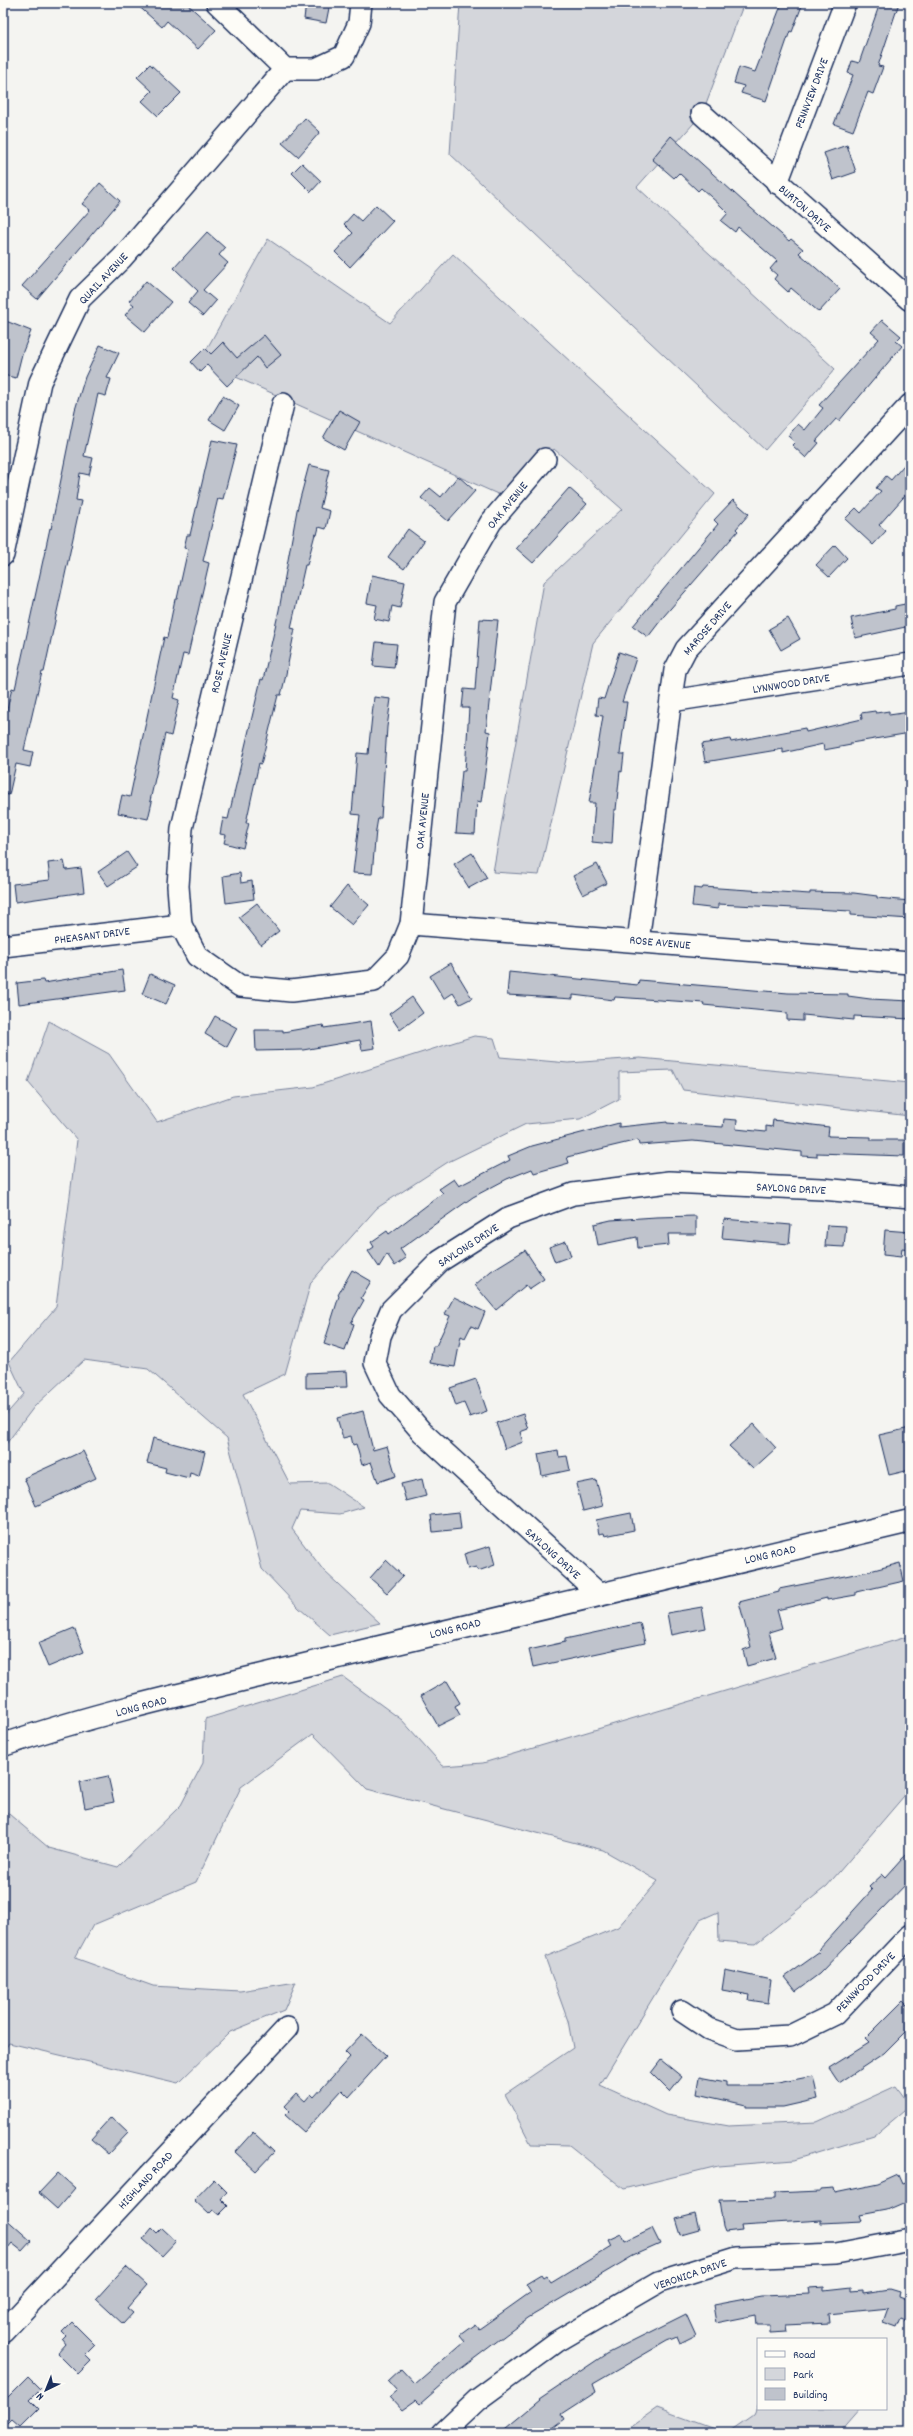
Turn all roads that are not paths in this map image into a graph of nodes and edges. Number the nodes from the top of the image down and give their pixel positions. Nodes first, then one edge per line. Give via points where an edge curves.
1 (217, 3) edge
2 (361, 3) edge
3 (845, 3) edge
4 (285, 69) junction
5 (702, 114) dead end
6 (777, 183) junction
7 (910, 300) edge
8 (283, 404) dead end
9 (910, 405) edge
10 (545, 459) dead end
11 (3, 555) edge
12 (910, 664) edge
13 (671, 701) junction
14 (411, 924) junction
15 (182, 925) junction
16 (638, 941) junction
17 (3, 946) edge
18 (910, 963) edge
19 (910, 1197) edge
20 (910, 1521) edge
21 (598, 1593) junction
22 (3, 1745) edge
23 (910, 1935) edge
24 (682, 2011) dead end
25 (287, 2028) dead end
26 (910, 2240) edge
27 (3, 2332) edge
28 (442, 2433) edge

1 - 4 street
2 - 4 street via 359,23 344,56 316,69
3 - 6 street, PENNVIEW DRIVE
4 - 11 street, QUAIL AVENUE via 122,258 80,299 40,382
5 - 6 street, BURTON DRIVE
6 - 7 street, BURTON DRIVE
8 - 15 street, ROSE AVENUE via 182,828 178,886
9 - 13 street, MAROSE DRIVE via 686,649 675,670
10 - 14 street, OAK AVENUE via 491,522 444,602
12 - 13 street, LYNNWOOD DRIVE
13 - 16 street, MAROSE DRIVE
14 - 15 street, OAK AVENUE via 398,956 374,981 291,991 240,986 197,956
14 - 16 street, ROSE AVENUE
15 - 17 street, PHEASANT DRIVE
16 - 18 street, ROSE AVENUE
19 - 21 street, SAYLONG DRIVE via 822,1189 669,1182 573,1194 508,1218 440,1261 391,1310 380,1336 375,1363 390,1395 422,1432
20 - 21 street, LONG ROAD
21 - 22 street, LONG ROAD via 163,1700
23 - 24 street, PENNWOOD DRIVE via 835,2014 790,2036 737,2039 709,2029
25 - 27 street, HIGHLAND ROAD
26 - 28 street, VERONICA DRIVE via 836,2254 736,2258 659,2282 556,2342 477,2400

